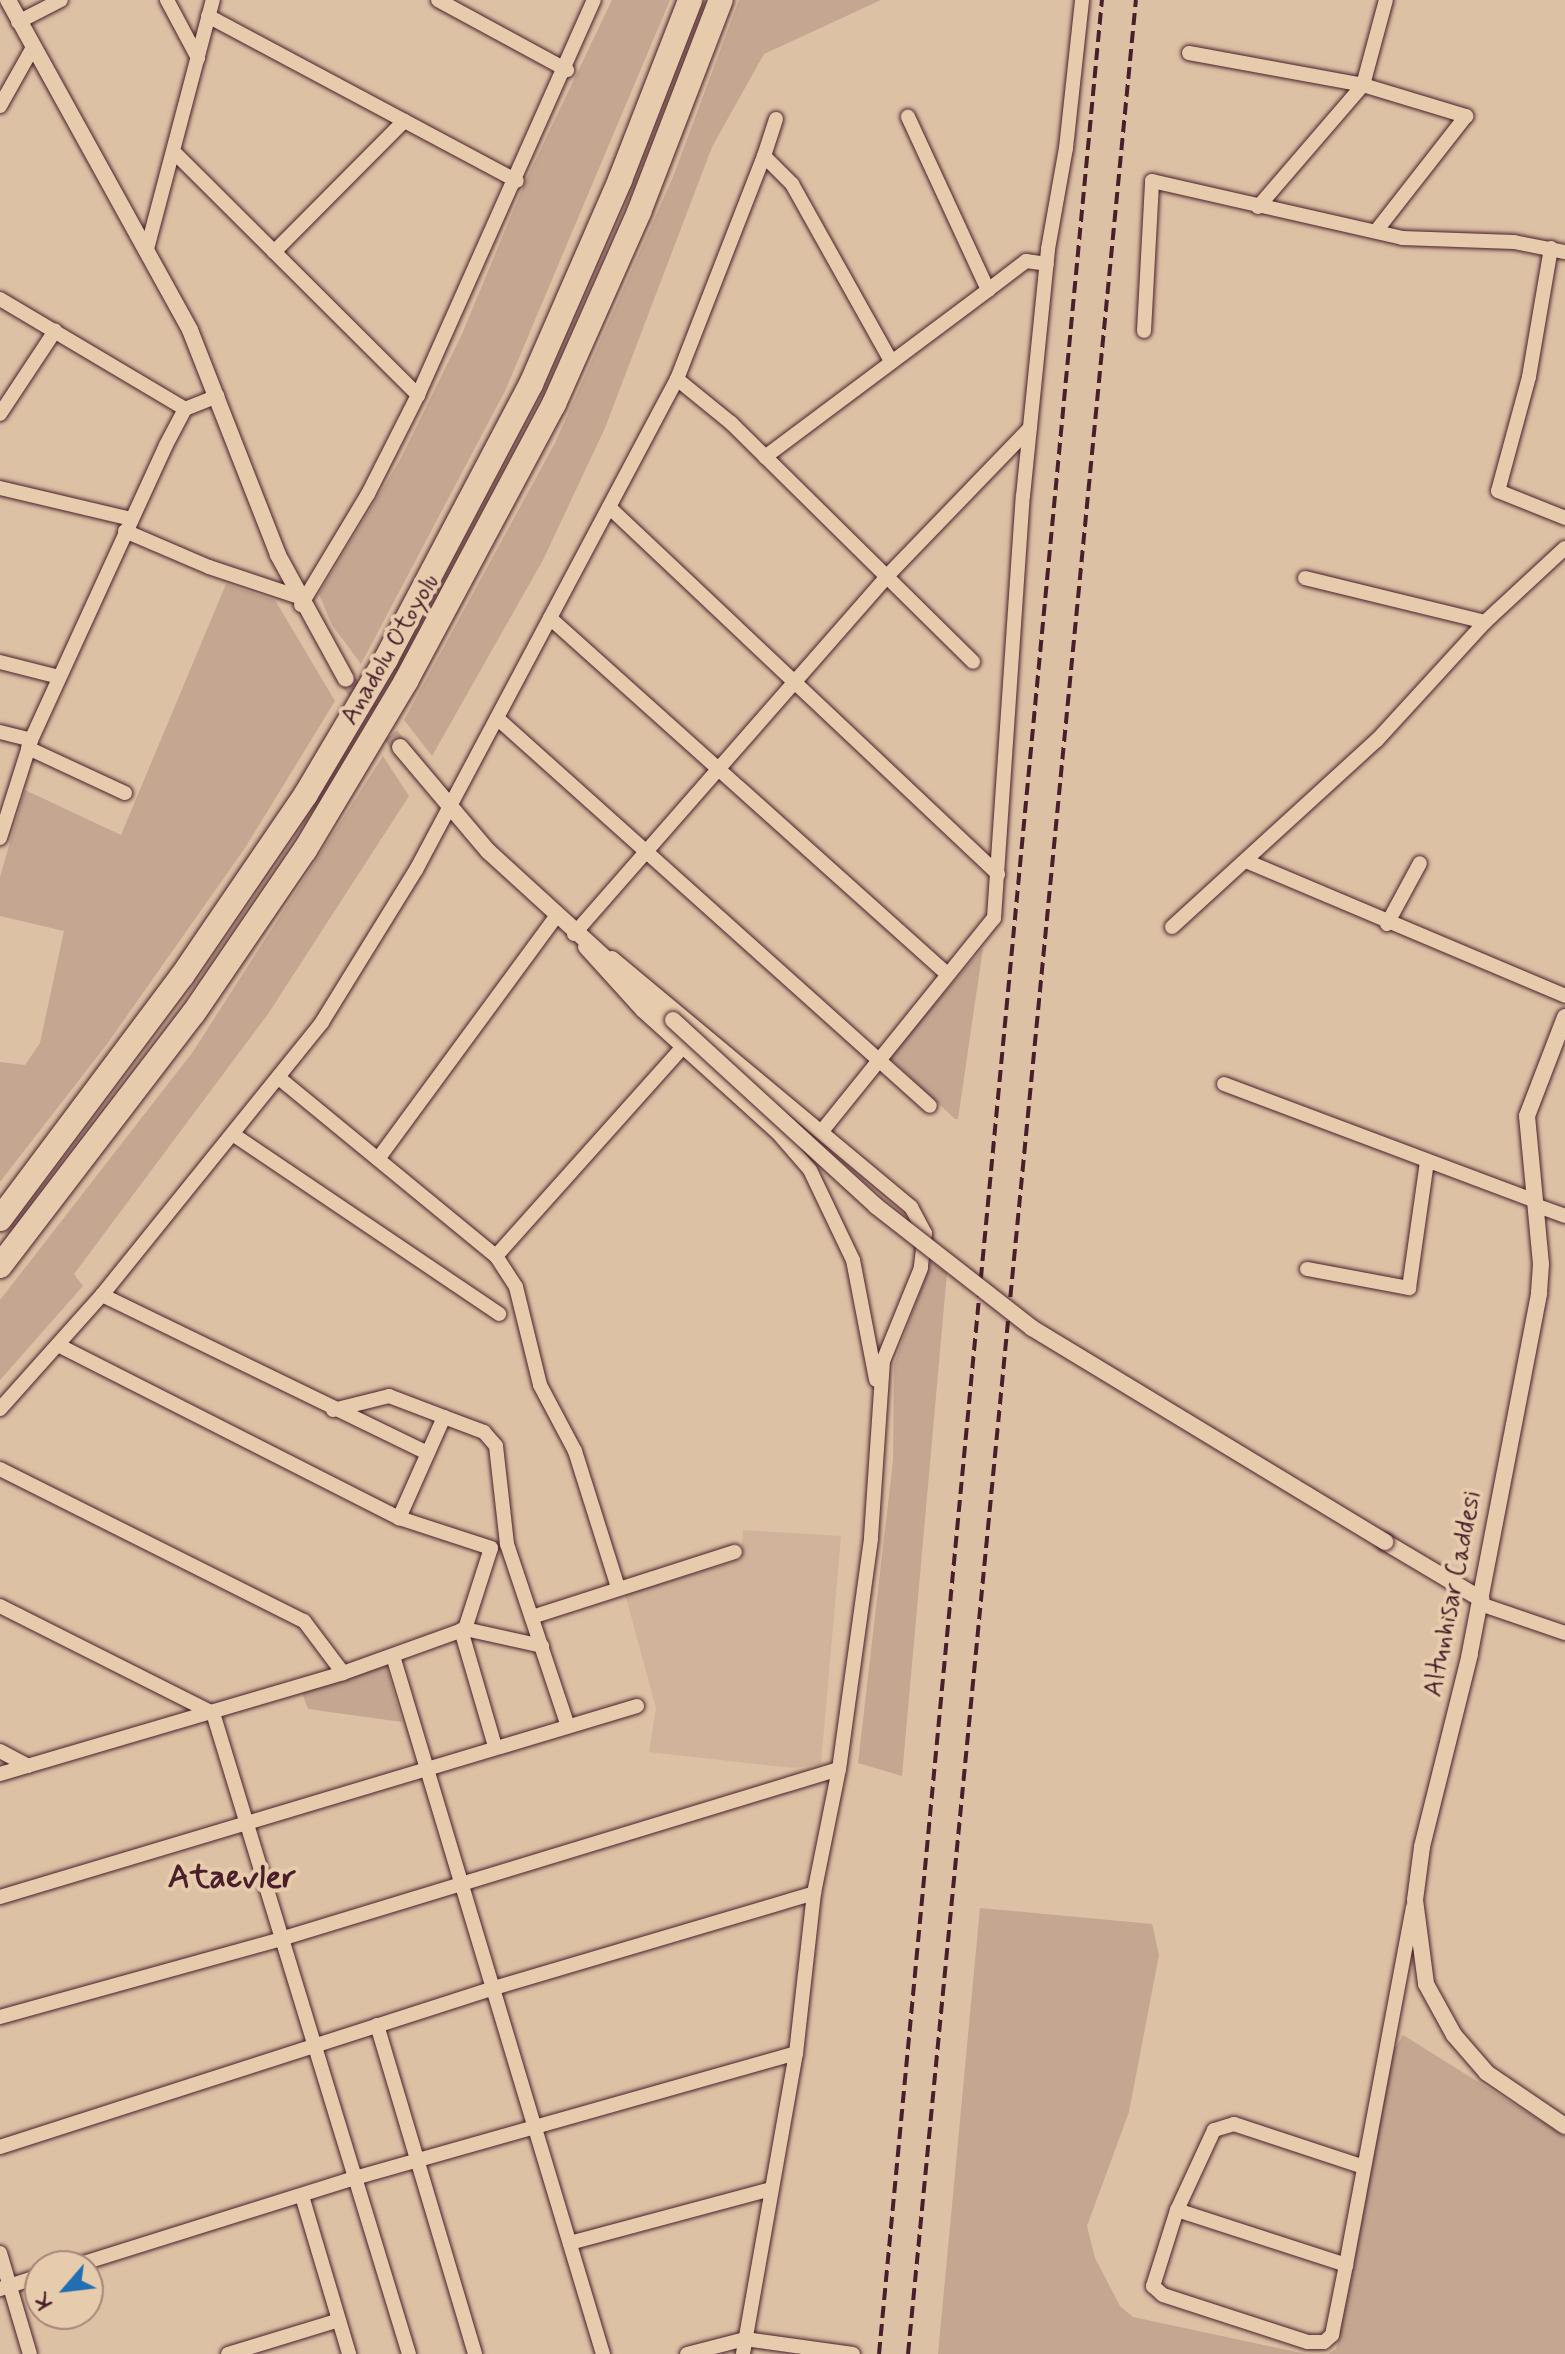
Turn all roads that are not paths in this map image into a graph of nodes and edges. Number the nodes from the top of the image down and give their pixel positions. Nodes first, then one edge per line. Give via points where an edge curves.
1 (8, 0) edge
2 (61, 0) edge
3 (167, 0) edge
4 (213, 0) edge
5 (438, 0) edge
6 (594, 0) edge
7 (690, 0) edge
8 (721, 0) edge
9 (1082, 0) edge
10 (1386, 0) edge
11 (208, 16) junction
12 (18, 22) junction
13 (32, 49) junction
14 (1189, 53) dead end
15 (198, 58) junction
16 (567, 70) junction
17 (1363, 85) junction
18 (0, 106) edge
19 (908, 117) dead end
20 (776, 119) dead end
21 (404, 121) junction
22 (176, 154) junction
23 (764, 156) junction
24 (517, 181) junction
25 (1258, 207) junction
26 (1376, 231) junction
27 (147, 249) junction
28 (1558, 250) edge
29 (274, 252) junction
30 (1047, 264) junction
31 (988, 290) junction
32 (0, 299) edge
33 (55, 331) junction
34 (1144, 331) dead end
35 (891, 361) junction
36 (677, 379) junction
37 (418, 395) junction
38 (218, 396) junction
39 (185, 409) junction
40 (0, 414) edge
41 (1030, 428) junction
42 (765, 457) junction
43 (0, 488) edge
44 (609, 507) junction
45 (1565, 518) edge
46 (128, 525) junction
47 (1565, 548) edge
48 (888, 575) junction
49 (1305, 578) dead end
50 (298, 601) junction
51 (550, 618) junction
52 (1485, 622) junction
53 (0, 662) edge
54 (973, 662) dead end
55 (59, 677) junction
56 (346, 679) tunnel mouth
57 (794, 683) junction
58 (497, 718) junction
59 (0, 732) edge
60 (30, 744) junction
61 (400, 747) tunnel mouth
62 (718, 769) junction
63 (125, 793) dead end
64 (448, 810) junction
65 (0, 838) edge
66 (644, 851) junction
67 (1246, 861) junction
68 (1420, 863) dead end
69 (998, 874) junction
70 (556, 917) junction
71 (1387, 924) junction
72 (1172, 927) dead end
73 (574, 934) junction
74 (947, 974) junction
75 (182, 976) junction
76 (1565, 996) edge
77 (1565, 1017) edge
78 (683, 1047) junction
79 (1558, 1050) edge
80 (877, 1059) junction
81 (279, 1078) junction
82 (1224, 1084) dead end
83 (930, 1106) dead end
84 (822, 1131) junction
85 (234, 1135) junction
86 (378, 1159) junction
87 (1427, 1161) junction
88 (0, 1195) edge
89 (1535, 1203) junction
90 (1565, 1216) edge
91 (0, 1219) edge
92 (496, 1256) junction
93 (0, 1266) edge
94 (1307, 1269) dead end
95 (102, 1295) junction
96 (499, 1314) dead end
97 (58, 1345) junction
98 (879, 1400) junction
99 (0, 1409) edge
100 (333, 1410) junction
101 (444, 1417) junction
102 (428, 1453) junction
103 (0, 1469) edge
104 (399, 1518) junction
105 (507, 1544) junction
106 (491, 1548) junction
107 (735, 1552) dead end
108 (618, 1587) junction
109 (1481, 1601) junction
110 (0, 1606) edge
111 (532, 1617) junction
112 (463, 1630) junction
113 (1565, 1633) edge
114 (542, 1646) junction
115 (393, 1656) junction
116 (343, 1673) junction
117 (637, 1706) dead end
118 (213, 1713) junction
119 (568, 1726) junction
120 (495, 1746) junction
121 (0, 1751) edge
122 (28, 1766) junction
123 (428, 1766) junction
124 (839, 1769) junction
125 (0, 1774) edge
126 (247, 1823) junction
127 (461, 1884) junction
128 (814, 1893) junction
129 (0, 1897) edge
130 (1415, 1900) junction
131 (284, 1938) junction
132 (494, 1988) junction
133 (0, 2017) edge
134 (377, 2025) junction
135 (319, 2044) junction
136 (796, 2053) junction
137 (1565, 2126) edge
138 (534, 2130) junction
139 (0, 2147) edge
140 (418, 2161) junction
141 (1364, 2167) junction
142 (358, 2177) junction
143 (771, 2189) junction
144 (302, 2196) junction
145 (1177, 2210) junction
146 (570, 2243) junction
147 (0, 2253) edge
148 (104, 2257) edge
149 (1346, 2265) junction
150 (5, 2287) edge
151 (339, 2320) junction
152 (744, 2346) edge
153 (30, 2354) edge
154 (228, 2354) edge
155 (349, 2354) edge
156 (409, 2354) edge
157 (475, 2354) edge
158 (603, 2354) edge
159 (687, 2354) edge
160 (853, 2354) edge

1 - 12 street
2 - 12 street
3 - 15 street
4 - 11 street
5 - 16 street
6 - 16 street
7 - 75 highway, Anadolu Otoyolu via 620,180 537,369 462,519 306,794
8 - 93 highway, Anadolu Otoyolu via 639,212 554,404 406,681 305,850 193,1014
9 - 30 street
10 - 17 street
11 - 15 street
11 - 21 street
12 - 13 street
13 - 18 street
13 - 27 street
14 - 17 street
15 - 22 street
16 - 24 street
17 - 25 street
17 - 26 street via 1466,116
19 - 31 street
20 - 23 street
21 - 24 street
21 - 29 street
22 - 27 street
22 - 29 street
23 - 35 street via 792,184
23 - 36 street
24 - 37 street
25 - 26 street
25 - 34 street via 1152,181
26 - 28 street via 1423,241
27 - 38 street
28 - 45 street via 1498,491
29 - 37 street
30 - 31 street via 1026,261
30 - 41 street
31 - 35 street
32 - 33 street
33 - 39 street
33 - 40 street
35 - 42 street
36 - 42 street
36 - 44 street
37 - 50 street via 368,494
38 - 39 street
38 - 50 street
39 - 46 street
41 - 48 street
41 - 69 street
42 - 48 street
43 - 46 street
44 - 51 street
44 - 57 street
46 - 50 street via 209,567
46 - 55 street
47 - 52 street
48 - 54 street
48 - 57 street
49 - 52 street
50 - 56 street
51 - 58 street
51 - 62 street
52 - 67 street via 1377,740
53 - 55 street
55 - 60 street
57 - 62 street
57 - 69 street
58 - 64 street
58 - 66 street
59 - 60 street
60 - 63 street
60 - 65 street
61 - 64 street
62 - 66 street
62 - 74 street
64 - 70 street
64 - 81 street via 330,1009
66 - 73 street
66 - 80 street
67 - 71 street
67 - 72 street
68 - 71 street
69 - 74 street via 994,918
70 - 73 street
70 - 86 street
71 - 76 street
73 - 78 street
73 - 84 street via 659,992
73 - 109 street, bridge via 876,1206 1032,1328
74 - 80 street
75 - 88 highway
75 - 91 highway, Anadolu Otoyolu
77 - 79 street, Altunhisar Caddesi
78 - 92 street
78 - 98 street via 778,1133 819,1184 853,1260
79 - 89 street, Altunhisar Caddesi via 1527,1116
80 - 83 street
80 - 84 street
81 - 85 street
81 - 86 street
82 - 87 street
84 - 98 street via 923,1222 921,1268 888,1346
85 - 95 street
85 - 96 street
86 - 92 street
87 - 89 street
87 - 94 street via 1409,1288
89 - 90 street
89 - 109 street, Altunhisar Caddesi via 1539,1294
92 - 108 street via 510,1273 540,1385 575,1451
95 - 97 street
95 - 100 street
97 - 99 street
97 - 104 street
98 - 124 street via 872,1528
100 - 101 street via 389,1396
100 - 102 street
101 - 102 street
101 - 105 street via 484,1432 496,1446
102 - 104 street
103 - 116 street via 304,1621
104 - 106 street
105 - 106 street
105 - 111 street
106 - 112 street
107 - 108 street
108 - 111 street
109 - 113 street
109 - 130 street, Altunhisar Caddesi
110 - 118 street
111 - 114 street
112 - 114 street
112 - 115 street
112 - 120 street
114 - 119 street
115 - 116 street
115 - 123 street
116 - 118 street
117 - 119 street
118 - 122 street
118 - 126 street
119 - 120 street
120 - 123 street
121 - 122 street
122 - 125 street
123 - 126 street
123 - 127 street
124 - 127 street
124 - 128 street
126 - 129 street
126 - 131 street
127 - 131 street
127 - 132 street
128 - 132 street
128 - 136 street
130 - 137 street, Altunhisar Caddesi via 1426,1984 1454,2035 1487,2073
130 - 141 street
131 - 133 street
131 - 135 street
132 - 134 street
132 - 138 street
134 - 135 street
134 - 140 street
135 - 139 street
135 - 142 street
136 - 138 street
136 - 143 street
138 - 140 street
138 - 146 street
140 - 142 street
140 - 157 street
141 - 145 street via 1234,2124 1223,2125 1208,2141
141 - 149 street
142 - 144 street
142 - 156 street
143 - 146 street
143 - 152 street
144 - 148 street
144 - 151 street
145 - 149 street
145 - 149 street via 1152,2282 1156,2291 1296,2338 1317,2343 1332,2335
146 - 158 street
147 - 150 street
150 - 153 street
151 - 154 street
151 - 155 street
152 - 159 street
152 - 160 street

